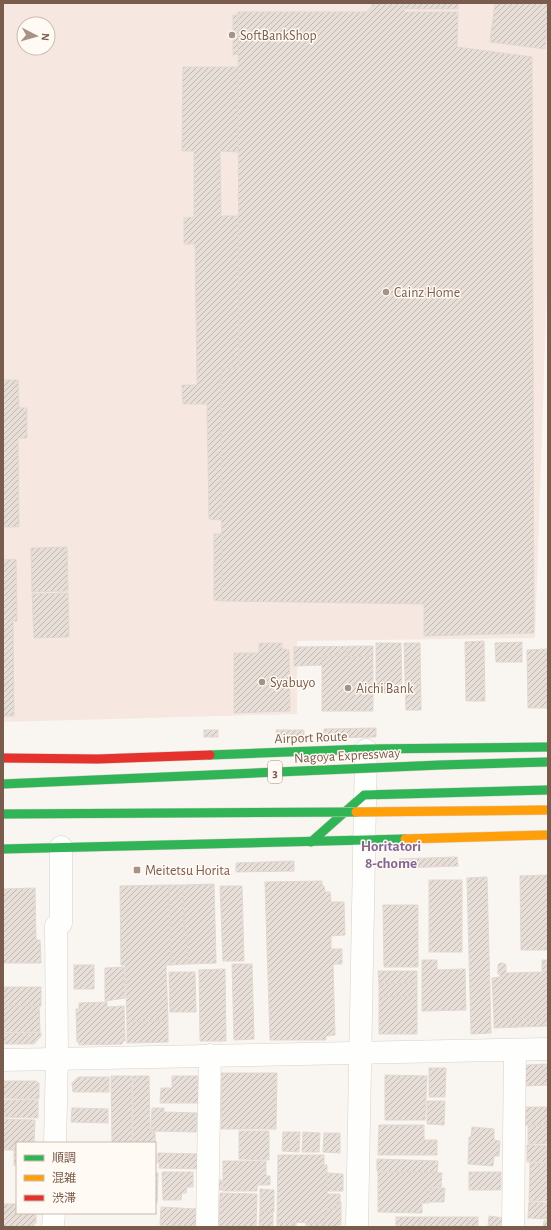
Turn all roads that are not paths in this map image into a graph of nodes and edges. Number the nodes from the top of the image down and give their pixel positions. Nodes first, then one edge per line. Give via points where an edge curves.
1 (548, 746) edge
2 (366, 750) junction
3 (3, 758) edge
4 (548, 762) edge
5 (3, 784) edge
6 (548, 790) edge
7 (364, 795) junction
8 (548, 810) edge
9 (3, 814) edge
10 (548, 835) edge
11 (364, 840) junction
12 (311, 842) junction
13 (60, 847) junction
14 (3, 849) edge
15 (548, 1049) edge
16 (515, 1050) junction
17 (361, 1052) junction
18 (210, 1056) junction
19 (57, 1059) junction
20 (3, 1060) edge
21 (55, 1142) edge
22 (54, 1214) edge
23 (53, 1227) edge
24 (207, 1227) edge
25 (357, 1227) edge
26 (513, 1227) edge

1 - 2 main road, Airport Route
2 - 3 main road, Airport Route via 98,759
2 - 7 street
4 - 5 main road, Nagoya Expressway / 3, bridge
6 - 7 main road
7 - 11 street
7 - 12 main road
8 - 9 main road, bridge
10 - 11 main road
11 - 12 main road
11 - 17 street
12 - 13 main road
13 - 14 main road
13 - 19 street via 61,923 56,926
15 - 16 street
16 - 17 street
16 - 26 street
17 - 18 street
17 - 25 street
18 - 19 street
18 - 24 street
19 - 20 street
19 - 21 street
22 - 23 street

